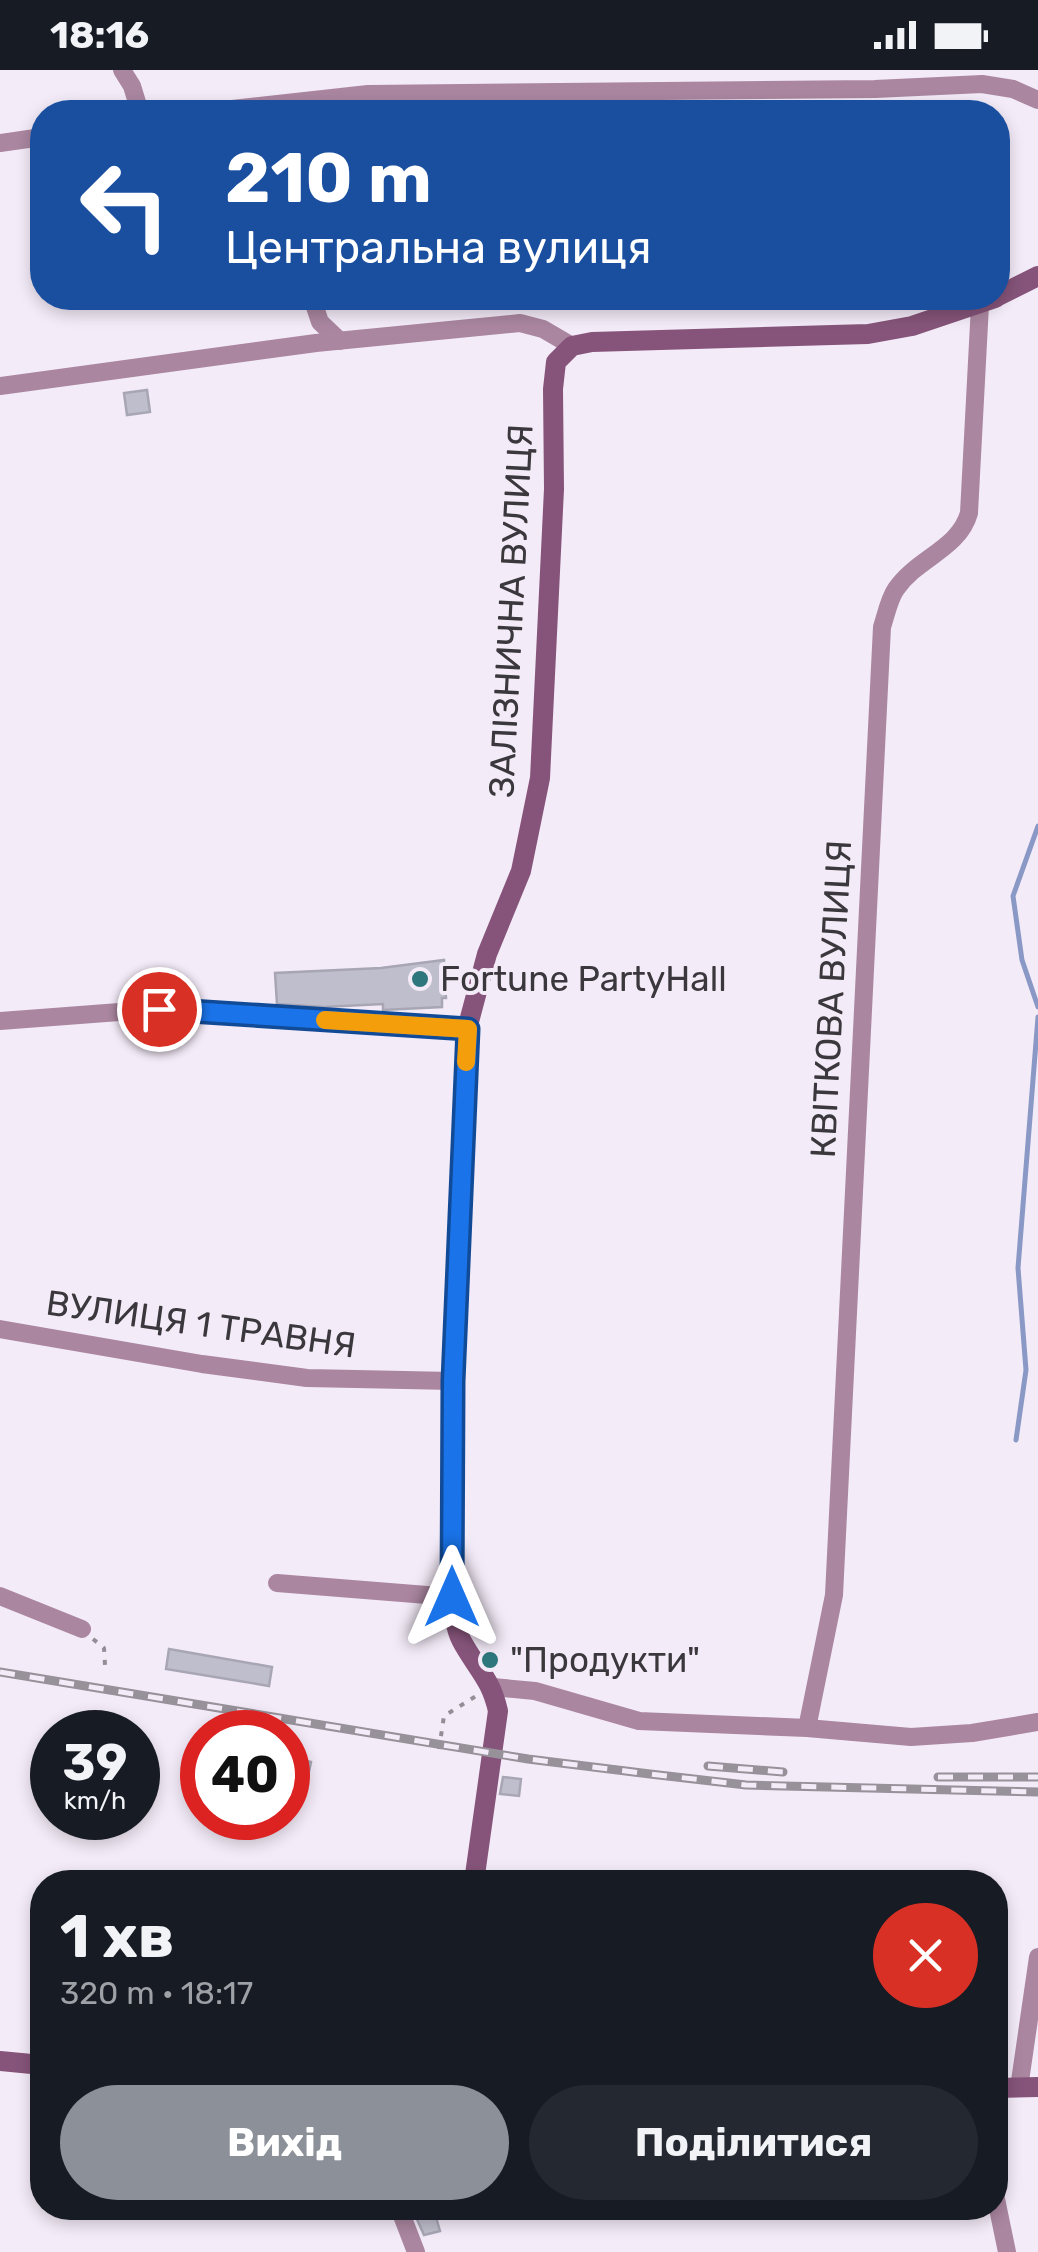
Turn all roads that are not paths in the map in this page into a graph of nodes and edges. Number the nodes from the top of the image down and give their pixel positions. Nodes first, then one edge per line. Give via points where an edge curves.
1 (122, 70) edge
2 (136, 100) edge
3 (332, 100) edge
4 (1038, 100) edge
5 (30, 138) edge
6 (0, 143) edge
7 (1038, 276) edge
8 (1010, 290) edge
9 (316, 310) edge
10 (959, 310) edge
11 (990, 310) edge
12 (340, 341) junction
13 (572, 346) junction
14 (0, 386) edge
15 (0, 1021) edge
16 (468, 1029) junction
17 (0, 1330) edge
18 (453, 1381) junction
19 (277, 1583) dead end
20 (0, 1596) edge
21 (452, 1597) junction
22 (82, 1629) road end
23 (493, 1688) junction
24 (1038, 1722) edge
25 (807, 1728) junction
26 (476, 1870) edge
27 (1038, 1957) edge
28 (0, 2062) edge
29 (30, 2064) edge
30 (1029, 2087) edge
31 (404, 2220) edge
32 (1000, 2220) edge
33 (416, 2252) edge
34 (1007, 2252) edge

1 - 2 street
3 - 4 street via 368,94 982,84
5 - 6 street
7 - 8 street
9 - 12 street
10 - 13 street via 868,334
11 - 25 street, КВІТКОВА ВУЛИЦЯ via 964,530 895,590 882,627 834,1595
12 - 13 street via 520,323
12 - 14 street
13 - 16 street, ЗАЛІЗНИЧНА ВУЛИЦЯ via 556,362 553,389 540,778 522,871 488,954
15 - 16 street via 159,1009
16 - 18 street, ЗАЛІЗНИЧНА ВУЛИЦЯ
17 - 18 street, ВУЛИЦЯ 1 ТРАВНЯ via 307,1378
18 - 21 street, ЗАЛІЗНИЧНА ВУЛИЦЯ
19 - 21 street
20 - 22 street
21 - 23 street, ЗАЛІЗНИЧНА ВУЛИЦЯ via 464,1645
23 - 25 street via 535,1691 638,1722
23 - 26 street via 498,1711
24 - 25 street via 912,1737
27 - 30 street
28 - 29 street
31 - 33 street
32 - 34 street

